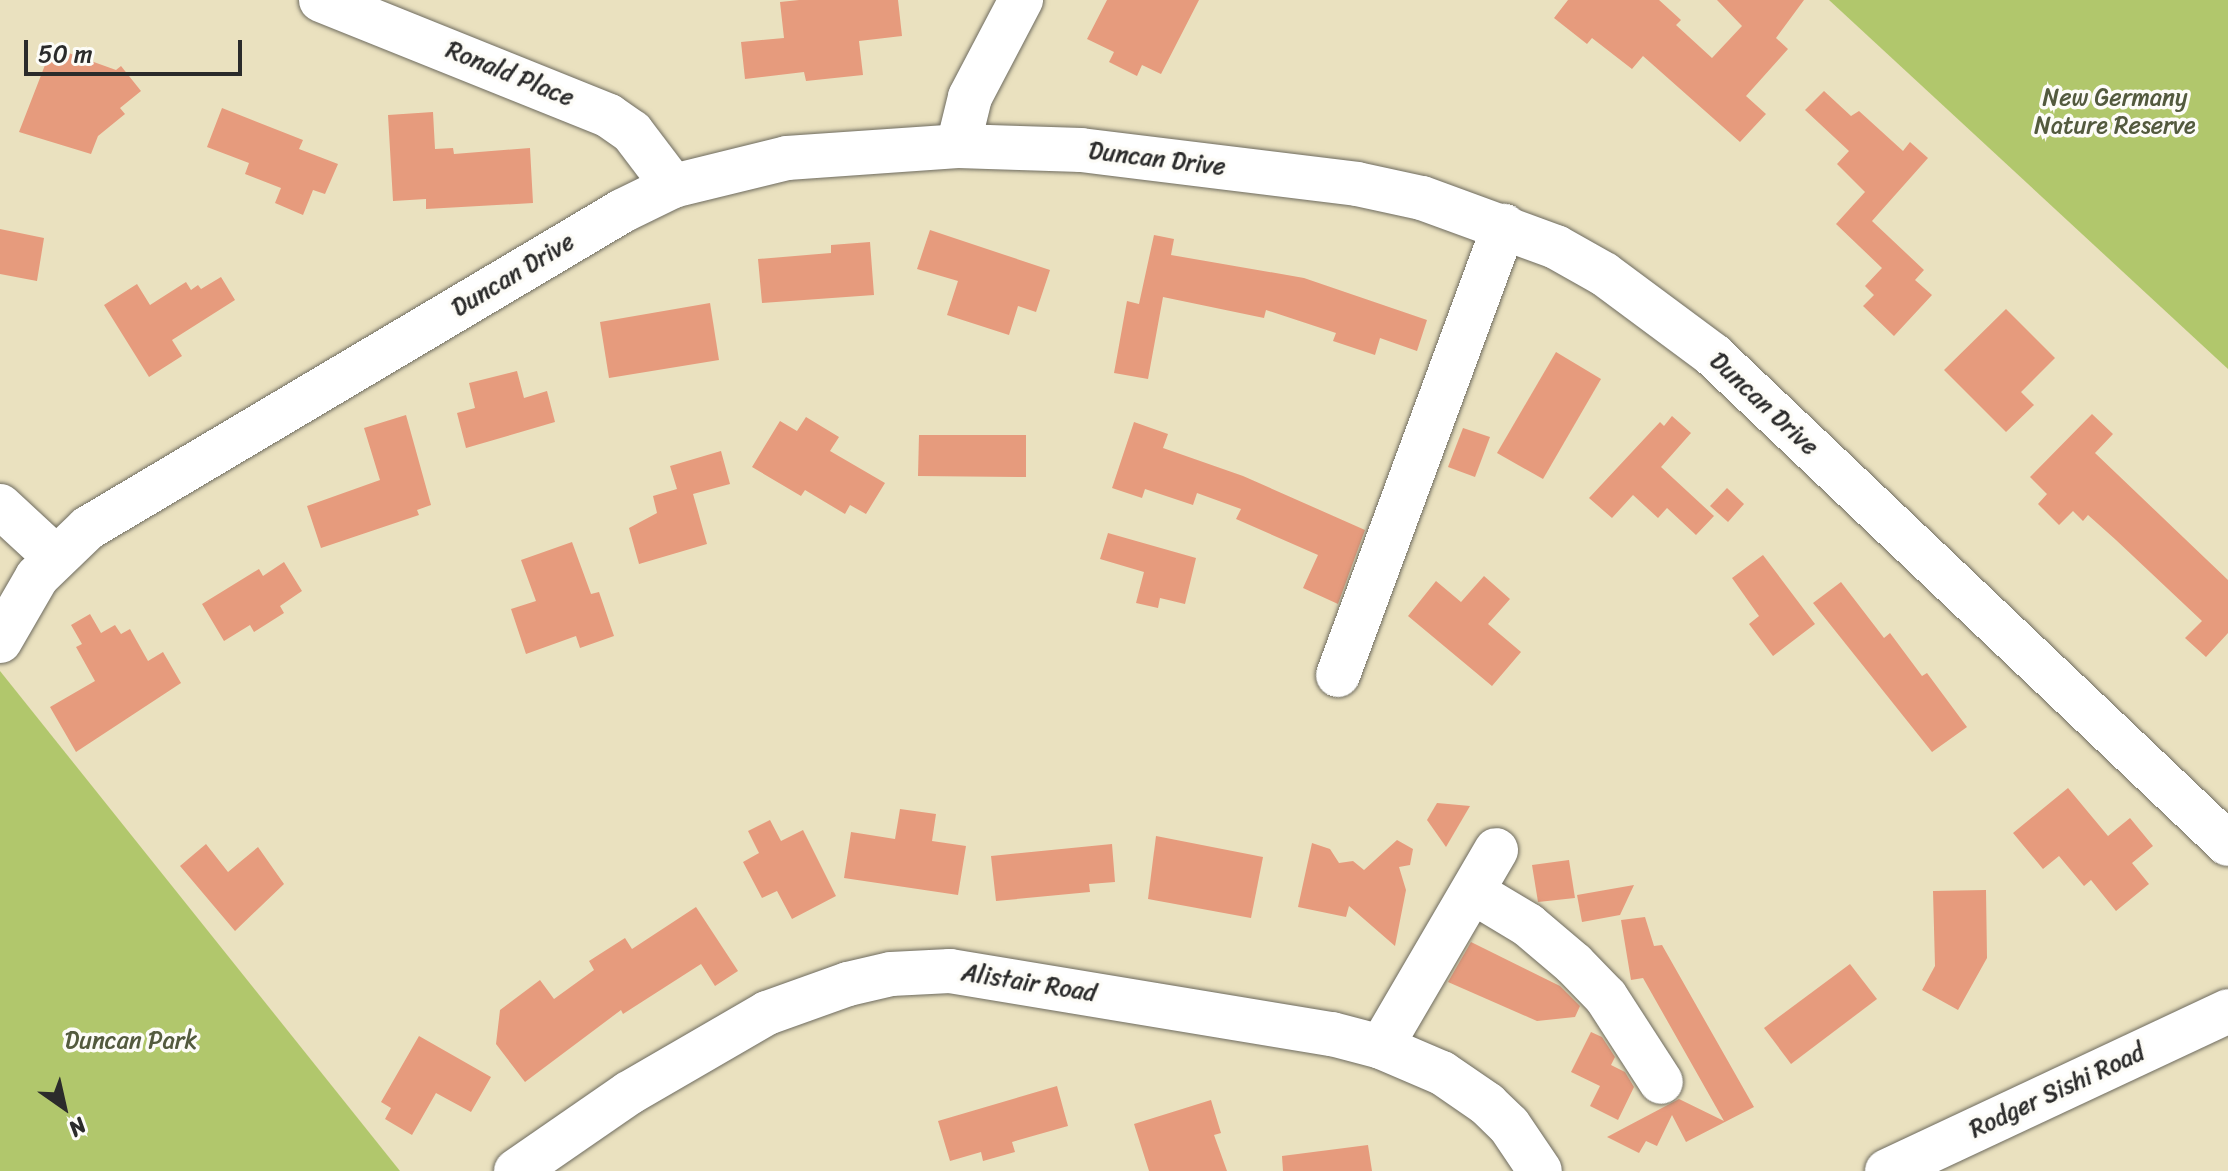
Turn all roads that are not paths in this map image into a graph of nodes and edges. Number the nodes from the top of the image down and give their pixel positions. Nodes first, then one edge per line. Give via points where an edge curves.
1 (321, 0) edge
2 (1021, 0) edge
3 (958, 146) junction
4 (673, 186) junction
5 (1504, 226) junction
6 (0, 506) edge
7 (55, 557) junction
8 (0, 641) edge
9 (1338, 675) dead end
10 (2228, 844) edge
11 (1496, 850) dead end
12 (1473, 892) junction
13 (2228, 1011) edge
14 (1381, 1047) junction
15 (1661, 1082) dead end
16 (516, 1171) edge
17 (1540, 1171) edge
18 (1887, 1171) edge

1 - 4 street, Ronald Place via 609,116 632,132
2 - 3 street via 970,97
3 - 4 street, Duncan Drive via 787,158
3 - 5 street, Duncan Drive via 1081,150 1357,184 1422,198
4 - 7 street, Duncan Drive via 622,211 88,528
5 - 9 street
5 - 10 street, Duncan Drive via 1604,274 1713,355
6 - 7 street
7 - 8 street, Duncan Drive via 20,602
11 - 12 street
12 - 14 street
12 - 15 street via 1528,925 1574,964 1606,997
13 - 18 street, Rodger Sishi Road
14 - 16 street, Alistair Road via 994,975 891,974 811,995 720,1038
14 - 17 street, Alistair Road via 1442,1073 1487,1104 1509,1125

